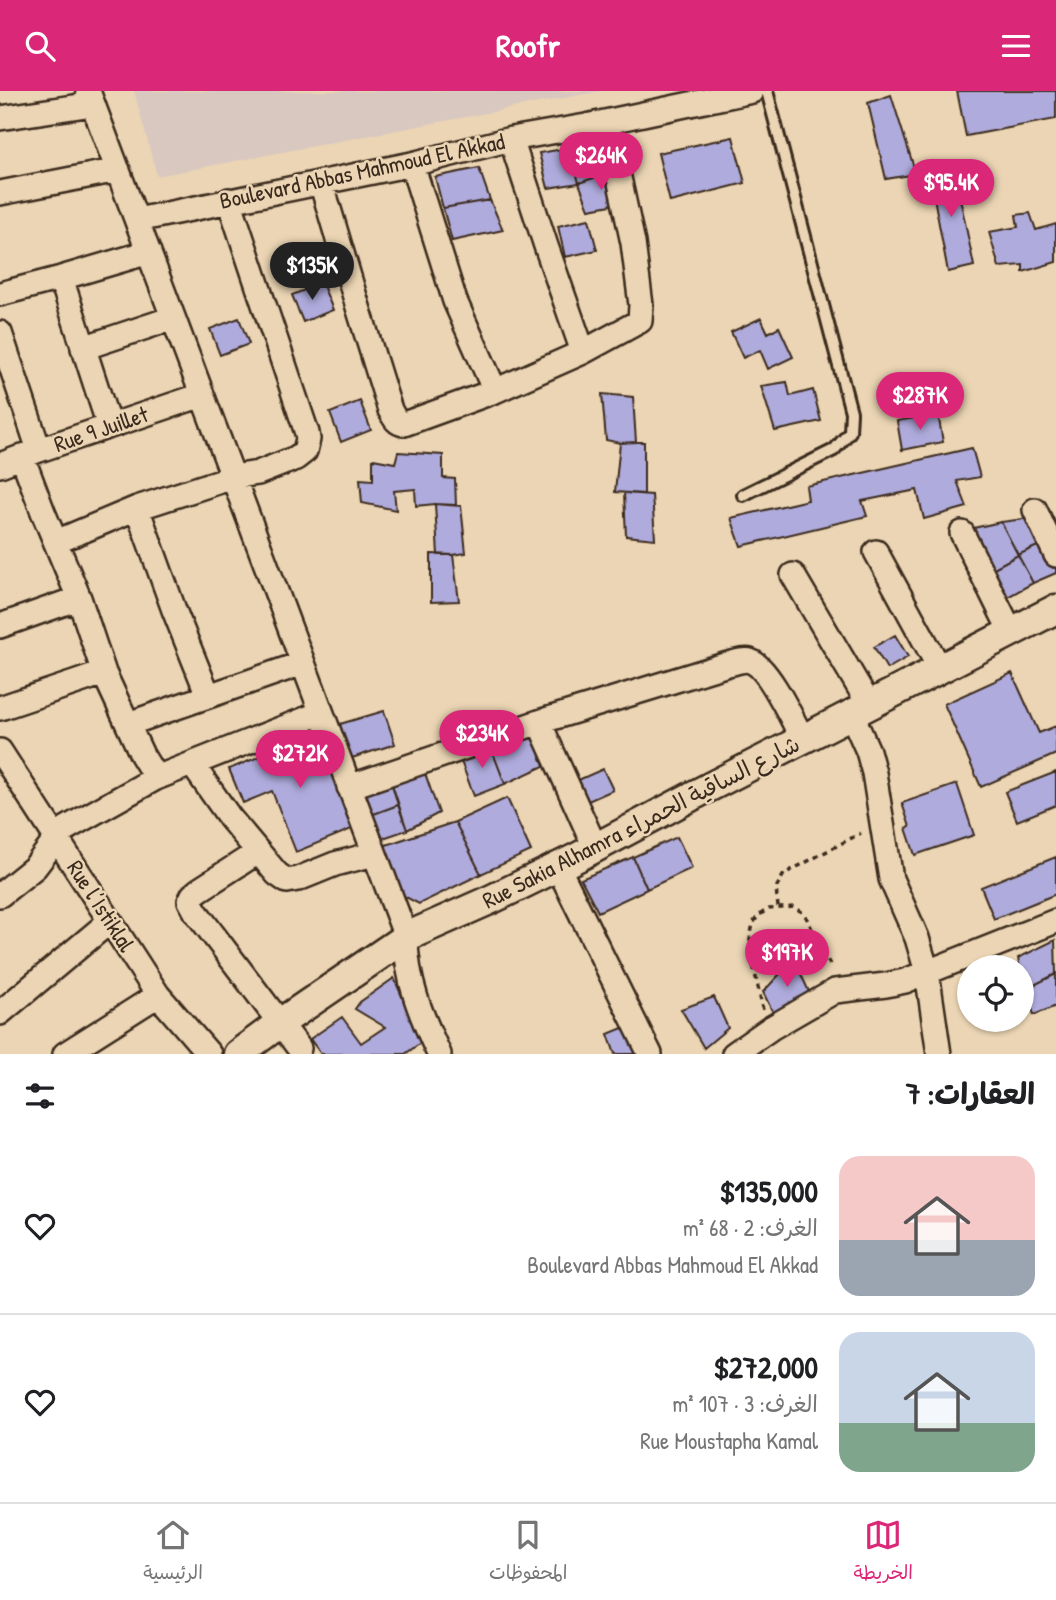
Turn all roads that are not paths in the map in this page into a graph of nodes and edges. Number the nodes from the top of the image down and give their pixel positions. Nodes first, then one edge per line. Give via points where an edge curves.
1 (752, 91) edge
2 (767, 91) edge
3 (91, 98) edge
4 (0, 118) edge
5 (607, 121) junction
6 (511, 139) junction
7 (412, 163) junction
8 (118, 170) junction
9 (321, 182) junction
10 (0, 193) edge
11 (229, 200) junction
12 (137, 220) junction
13 (149, 252) junction
14 (61, 278) junction
15 (0, 294) edge
16 (173, 318) junction
17 (0, 333) edge
18 (83, 348) junction
19 (583, 352) junction
20 (495, 391) junction
21 (202, 395) junction
22 (108, 426) junction
23 (31, 453) junction
24 (0, 465) edge
25 (233, 477) junction
26 (743, 495) dead end
27 (137, 508) junction
28 (1035, 510) dead end
29 (962, 533) dead end
30 (56, 542) junction
31 (876, 552) dead end
32 (1056, 555) edge
33 (793, 575) dead end
34 (79, 598) junction
35 (1056, 609) edge
36 (0, 626) edge
37 (1012, 632) junction
38 (303, 663) junction
39 (940, 669) junction
40 (104, 673) junction
41 (208, 695) junction
42 (0, 708) edge
43 (861, 710) junction
44 (321, 713) junction
45 (539, 722) junction
46 (128, 724) junction
47 (803, 740) junction
48 (0, 751) edge
49 (192, 764) junction
50 (156, 778) junction
51 (349, 787) junction
52 (57, 838) junction
53 (595, 847) junction
54 (258, 852) junction
55 (374, 853) junction
56 (558, 867) junction
57 (0, 895) edge
58 (110, 921) junction
59 (1056, 921) edge
60 (405, 937) junction
61 (927, 972) junction
62 (158, 995) junction
63 (0, 1013) edge
64 (280, 1023) junction
65 (299, 1048) dead end
66 (65, 1054) edge
67 (209, 1054) edge
68 (238, 1054) edge
69 (439, 1054) edge
70 (650, 1054) edge
71 (734, 1054) edge
72 (939, 1054) edge

1 - 5 street, Boulevard Abbas Mahmoud El Akkad
2 - 26 lane via 851,412 850,432 834,450
3 - 4 street
3 - 8 street
5 - 6 street, Boulevard Abbas Mahmoud El Akkad
5 - 19 street via 633,243 641,317 638,323
6 - 7 street, Boulevard Abbas Mahmoud El Akkad
6 - 19 street
7 - 9 street, Boulevard Abbas Mahmoud El Akkad
7 - 20 street via 456,301
8 - 10 street
8 - 12 street
9 - 11 street, Boulevard Abbas Mahmoud El Akkad
9 - 20 street via 395,419 404,424 415,421
11 - 12 street, Boulevard Abbas Mahmoud El Akkad
11 - 25 street via 308,439 305,451 296,458
12 - 13 street
13 - 14 street
13 - 16 street
14 - 15 street
14 - 18 street
16 - 18 street
16 - 21 street
17 - 23 street
18 - 22 street
19 - 20 street
21 - 22 street, Rue 9 Juillet
21 - 25 street
22 - 23 street, Rue 9 Juillet
23 - 24 street, Rue 9 Juillet
23 - 30 street via 43,512
25 - 27 street
25 - 38 street
27 - 30 street
27 - 41 street
28 - 32 street
29 - 37 street
30 - 34 street
31 - 39 street
33 - 43 street
34 - 36 street
34 - 40 street
35 - 37 street, Rue Sakia Alhamra شارع الساقية الحمراء
37 - 39 street, Rue Sakia Alhamra شارع الساقية الحمراء
38 - 41 street
38 - 44 street
39 - 43 street, Rue Sakia Alhamra شارع الساقية الحمراء
40 - 42 street
40 - 46 street
41 - 46 street
43 - 47 street, Rue Sakia Alhamra شارع الساقية الحمراء
43 - 61 street via 891,879
44 - 49 street
44 - 51 street
45 - 47 street via 751,661 775,689
45 - 51 street
45 - 53 street
46 - 50 street
47 - 53 street, Rue Sakia Alhamra شارع الساقية الحمراء
48 - 52 street, Rue l’Istiklal
49 - 50 street
49 - 54 street
50 - 52 street
51 - 55 street
52 - 57 street via 35,867
52 - 58 street, Rue l’Istiklal
53 - 56 street, Rue Sakia Alhamra شارع الساقية الحمراء
54 - 55 street via 289,882
54 - 64 street via 199,890 190,901
55 - 60 street
56 - 60 street, Rue Sakia Alhamra شارع الساقية الحمراء
56 - 70 street
58 - 62 street, Rue l’Istiklal
58 - 63 street
59 - 61 street
60 - 64 street, Rue Sakia Alhamra شارع الساقية الحمراء
60 - 69 street via 412,989
61 - 71 street via 905,981 830,994
61 - 72 street
62 - 66 street
62 - 67 street, Rue l’Istiklal
64 - 65 street
64 - 68 street, Rue Sakia Alhamra شارع الساقية الحمراء

